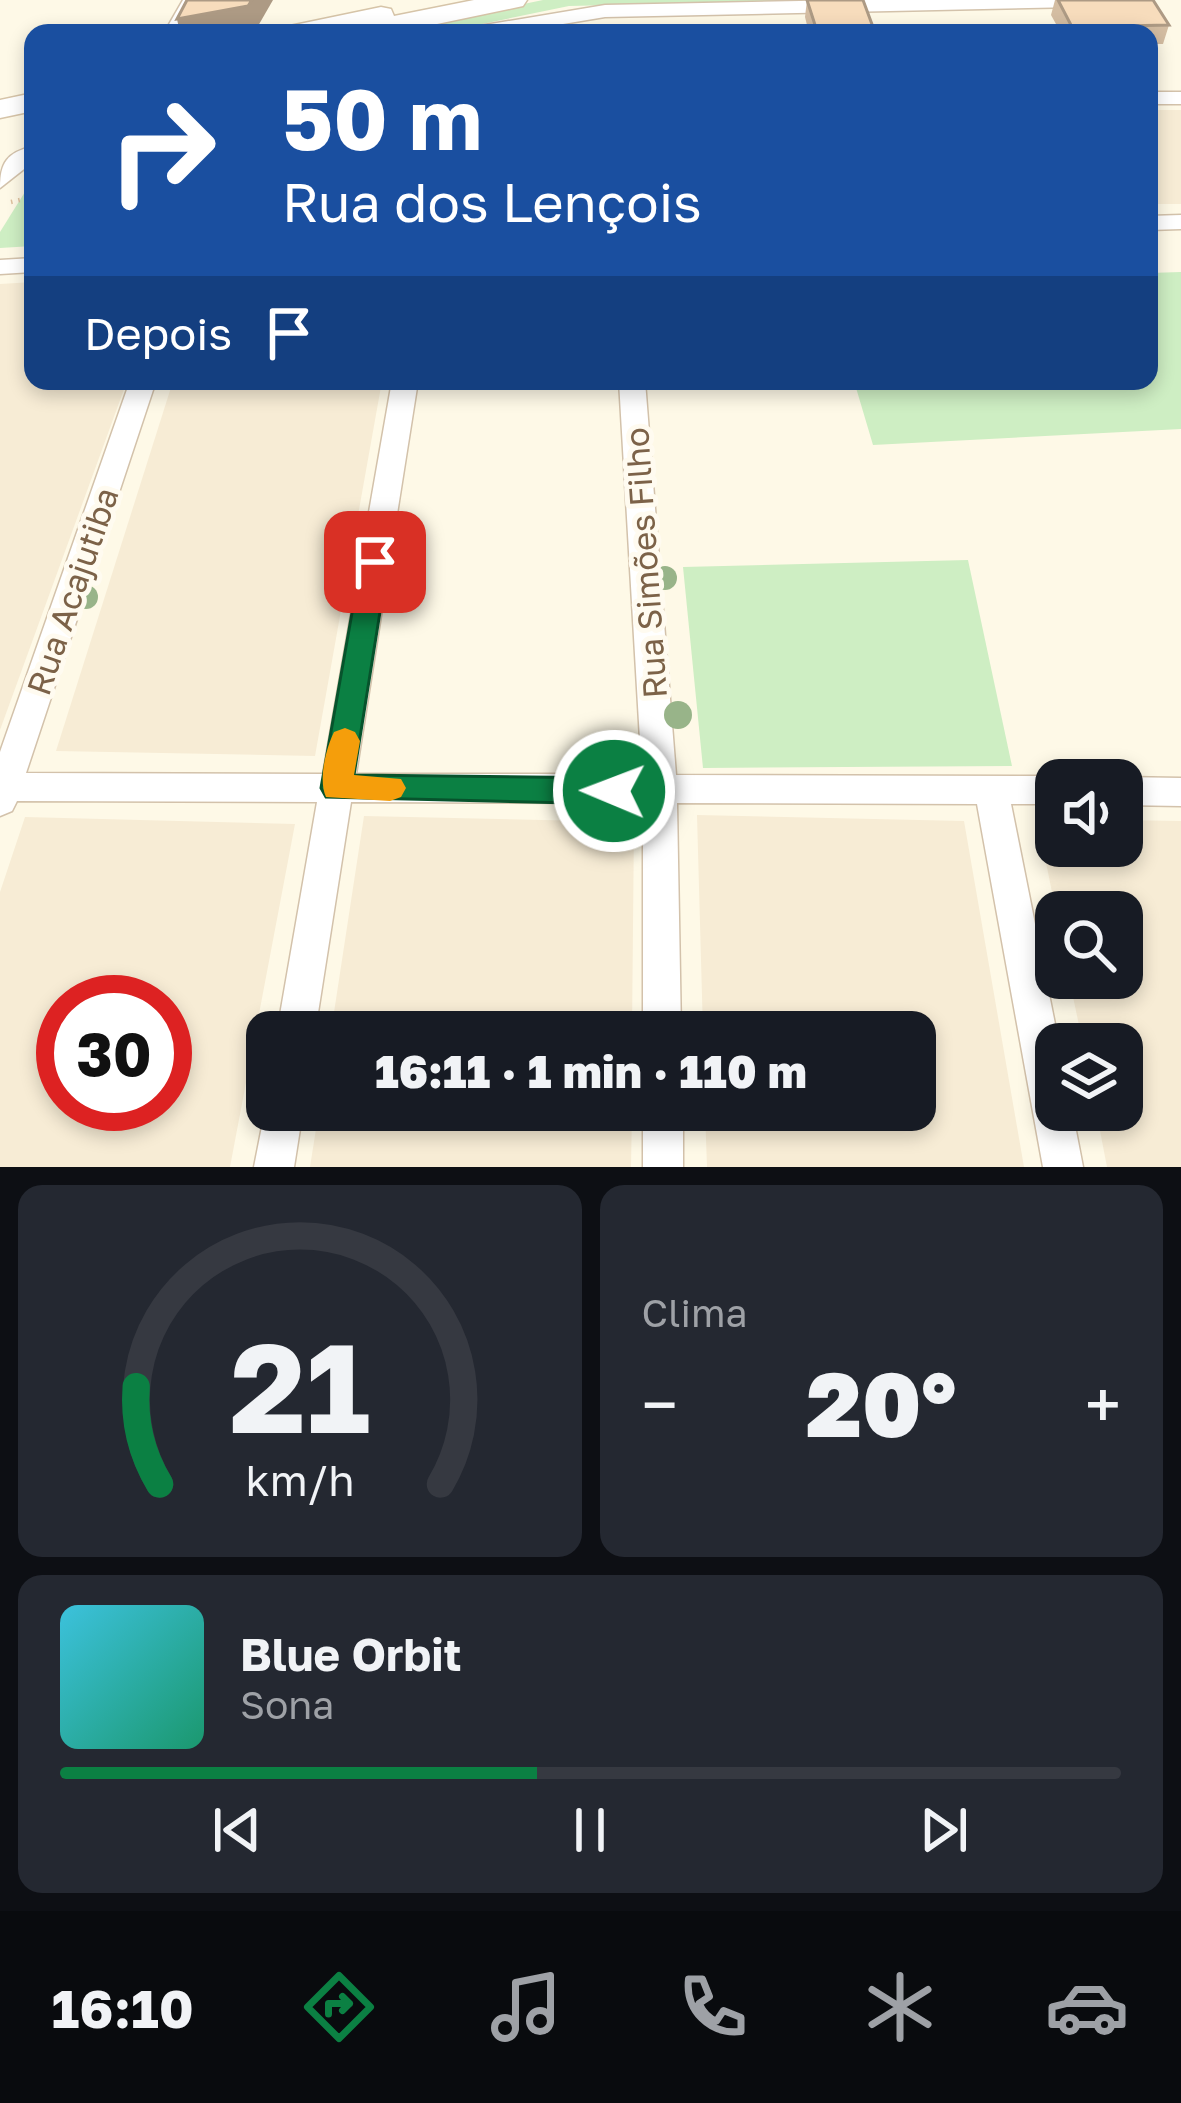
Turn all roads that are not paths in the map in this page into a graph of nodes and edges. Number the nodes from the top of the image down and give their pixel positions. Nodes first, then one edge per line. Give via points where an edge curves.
1 (453, 0) edge
2 (513, 0) edge
3 (1127, 0) edge
4 (367, 24) edge
5 (379, 24) edge
6 (527, 24) edge
7 (140, 390) edge
8 (403, 390) edge
9 (633, 390) edge
10 (337, 788) junction
11 (991, 790) junction
12 (1035, 790) edge
13 (1143, 791) edge
14 (1181, 791) edge
15 (2, 792) edge
16 (660, 792) junction
17 (300, 1011) edge
18 (662, 1011) edge
19 (280, 1131) edge
20 (663, 1131) edge
21 (274, 1167) edge
22 (663, 1167) edge
23 (1063, 1167) edge

1 - 4 main road
2 - 5 main road
3 - 6 street via 605,11
7 - 15 street, Rua Acajutiba
8 - 10 street
9 - 16 street, Rua Simões Filho
10 - 15 street
10 - 16 street
10 - 17 street
11 - 12 street
11 - 16 street
11 - 23 street
13 - 14 street
16 - 18 street, Rua Simões Filho
19 - 21 street
20 - 22 street

